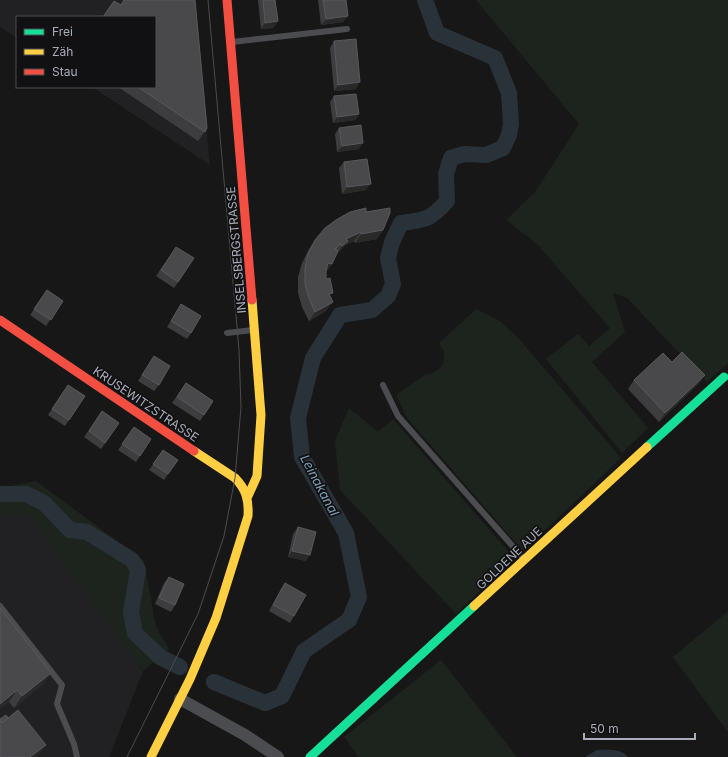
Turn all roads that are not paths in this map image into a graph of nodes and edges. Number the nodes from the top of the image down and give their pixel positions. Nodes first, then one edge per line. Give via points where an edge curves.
1 (227, 0) edge
2 (347, 29) dead end
3 (230, 42) junction
4 (0, 320) edge
5 (254, 330) junction
6 (227, 333) dead end
7 (724, 377) dead end
8 (383, 385) dead end
9 (248, 496) junction
10 (525, 560) junction
11 (0, 606) edge
12 (180, 699) junction
13 (77, 757) edge
14 (151, 757) edge
15 (278, 757) edge
16 (310, 757) edge

1 - 3 street, INSELSBERGSTRASSE
2 - 3 lane
3 - 5 street, INSELSBERGSTRASSE
4 - 9 street, KRUSEWITZSTRASSE via 235,478
5 - 6 lane
5 - 9 street, INSELSBERGSTRASSE via 261,415 257,476
7 - 10 street, GOLDENE AUE
8 - 10 lane via 398,416
9 - 12 street via 249,506 245,525 216,618
10 - 16 street, GOLDENE AUE
11 - 13 lane via 62,685 57,704
12 - 14 street
12 - 15 street via 246,735

